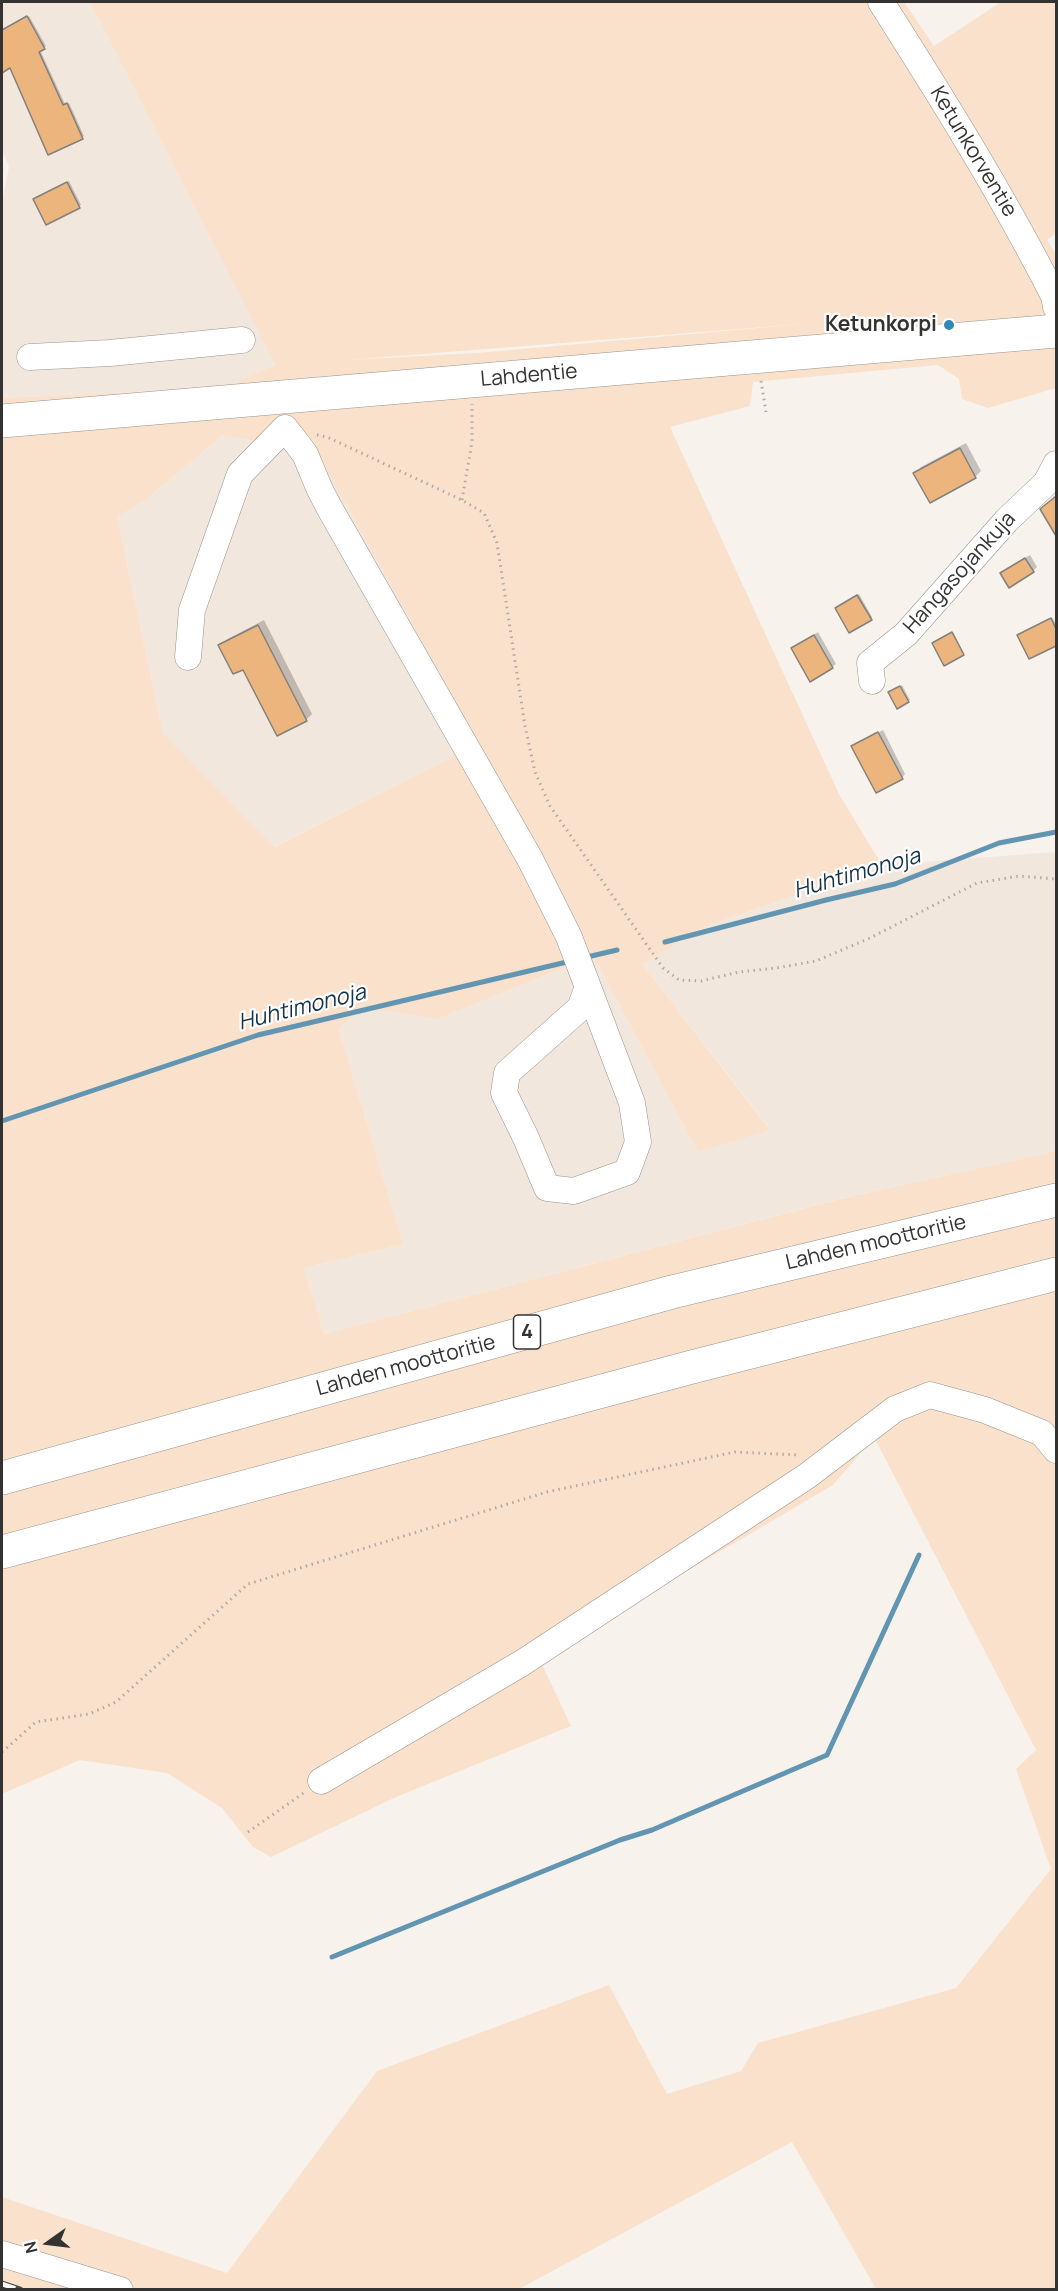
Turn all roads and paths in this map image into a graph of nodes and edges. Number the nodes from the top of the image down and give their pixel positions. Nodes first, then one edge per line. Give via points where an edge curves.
1 (881, 2) edge
2 (1056, 307) edge
3 (1056, 331) edge
4 (242, 340) dead end
5 (30, 357) dead end
6 (758, 357) junction
7 (472, 381) junction
8 (766, 412) dead end
9 (2, 421) edge
10 (285, 428) junction
11 (1056, 464) edge
12 (462, 500) junction
13 (188, 657) dead end
14 (872, 681) dead end
15 (1056, 879) edge
16 (581, 969) junction
17 (1056, 1200) edge
18 (1056, 1274) edge
19 (1056, 1450) edge
20 (831, 1457) junction
21 (2, 1478) edge
22 (2, 1552) edge
23 (2, 1752) edge
24 (321, 1781) joint
25 (248, 1832) dead end
26 (2, 2254) edge
27 (120, 2289) edge

1 - 2 street, Ketunkorventie via 963,130 1017,225
3 - 6 main road, Lahdentie
4 - 5 street
6 - 7 main road, Lahdentie
6 - 8 path
7 - 9 main road, Lahdentie
7 - 12 path via 472,442
10 - 12 path via 327,437
10 - 13 street via 240,474 192,610
10 - 16 street via 305,454 325,500 530,859
11 - 14 street, Hangasojankuja via 1046,483 1007,520 906,634 870,663
12 - 15 path via 484,513 497,543 525,726 535,772 550,806 663,968 679,980 701,981 816,961 977,883 1019,876
16 - 16 street via 632,1103 638,1142 627,1172 574,1191 547,1188 504,1093 507,1073 579,1008
17 - 21 main road, Lahden moottoritie / 4 via 672,1292
18 - 22 main road via 665,1374
19 - 20 street via 1042,1433 986,1410 930,1395 895,1409
20 - 23 path via 735,1452 558,1490 248,1584 116,1702 88,1714 36,1722
20 - 24 street via 522,1663
24 - 25 path
26 - 27 street

